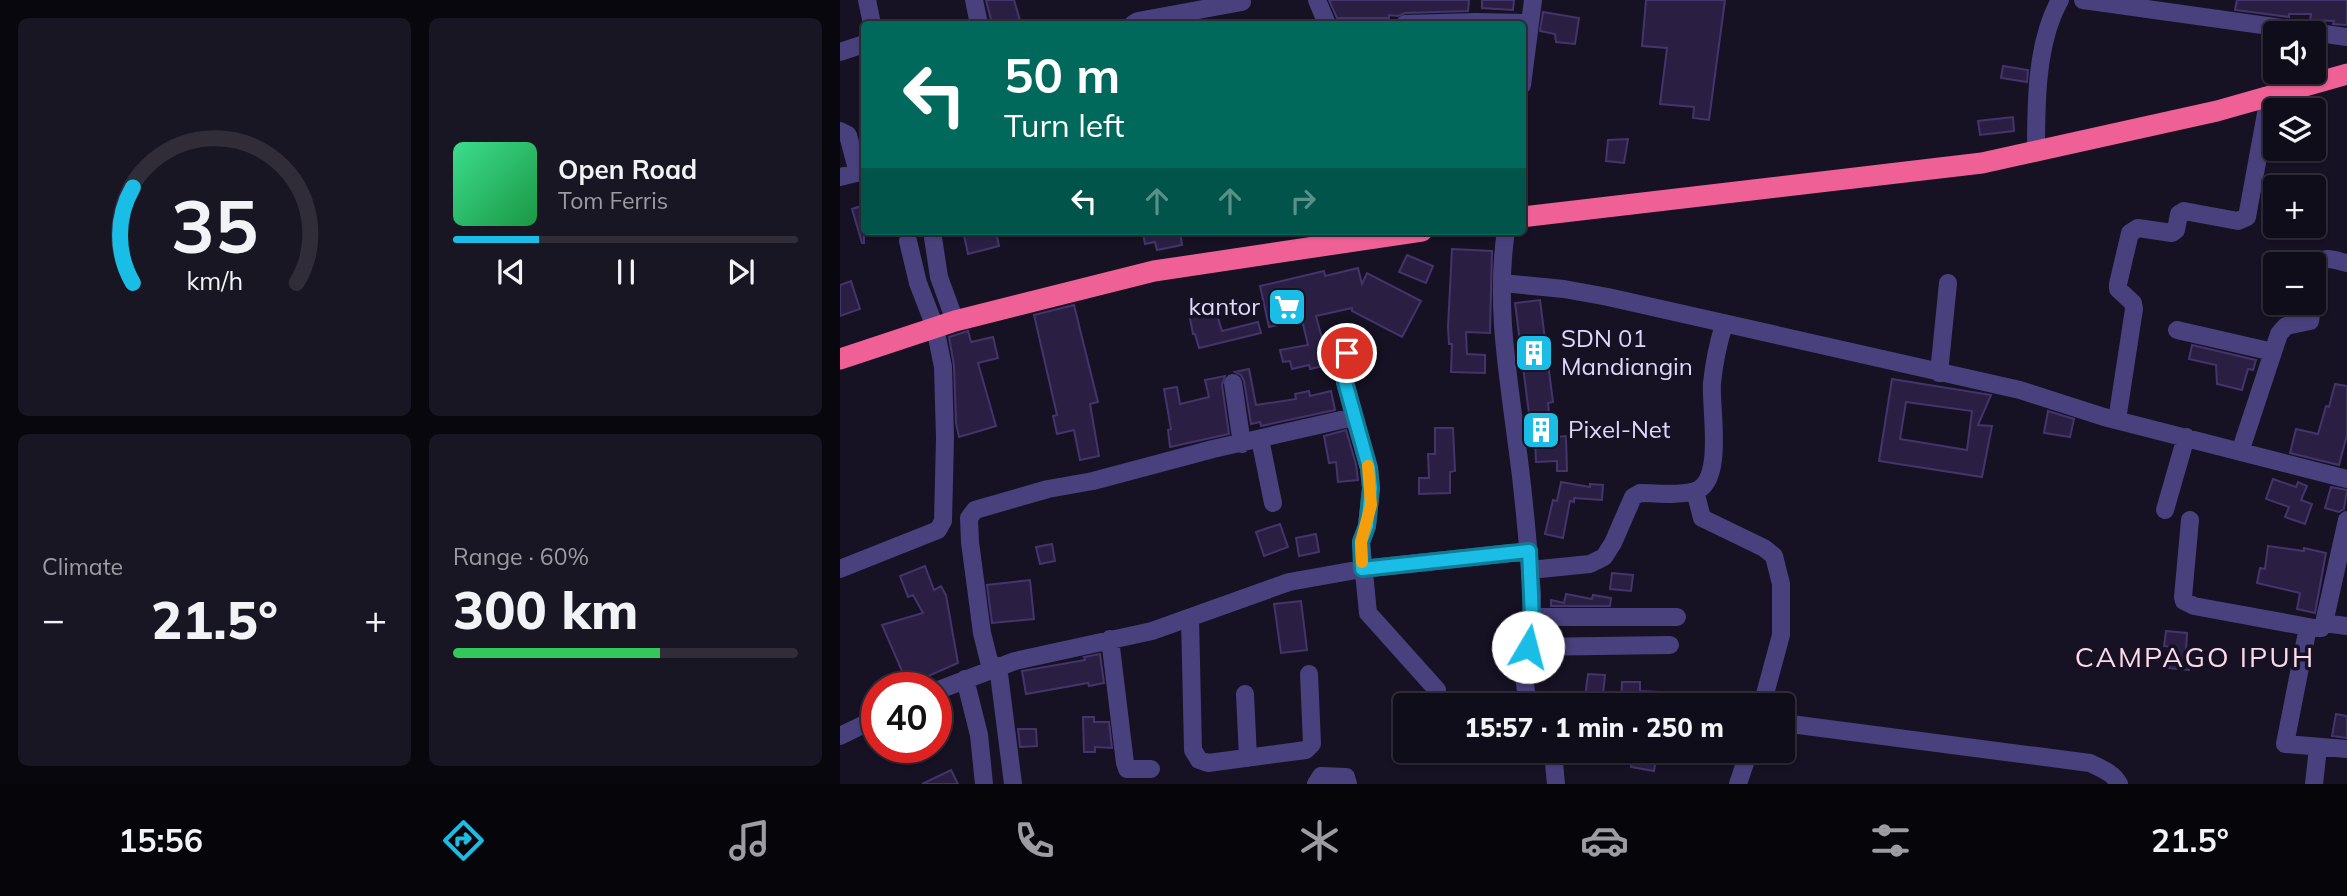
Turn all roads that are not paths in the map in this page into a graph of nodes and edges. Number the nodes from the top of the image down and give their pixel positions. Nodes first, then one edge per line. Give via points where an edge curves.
1 (867, 0) edge
2 (974, 0) edge
3 (1317, 0) edge
4 (1533, 0) edge
5 (2060, 0) edge
6 (2083, 0) edge
7 (1242, 2) dead end
8 (2149, 5) edge
9 (871, 21) edge
10 (978, 21) edge
11 (1138, 21) edge
12 (1326, 21) edge
13 (1526, 23) edge
14 (1530, 23) junction
15 (2347, 37) edge
16 (861, 45) edge
17 (840, 51) edge
18 (1526, 54) edge
19 (2347, 74) edge
20 (2269, 97) junction
21 (840, 131) edge
22 (2036, 151) junction
23 (854, 174) edge
24 (1526, 217) edge
25 (933, 235) edge
26 (1395, 235) edge
27 (1506, 235) edge
28 (908, 241) dead end
29 (2326, 258) edge
30 (2347, 262) edge
31 (1502, 283) junction
32 (1948, 283) dead end
33 (2311, 315) edge
34 (945, 324) junction
35 (1724, 324) junction
36 (2177, 330) dead end
37 (1348, 338) dead end
38 (2273, 352) junction
39 (840, 359) edge
40 (1939, 373) junction
41 (1233, 383) dead end
42 (1354, 417) junction
43 (2117, 420) junction
44 (2186, 437) junction
45 (1260, 439) junction
46 (1242, 444) junction
47 (2241, 452) junction
48 (2347, 479) edge
49 (1695, 491) junction
50 (1273, 503) dead end
51 (2165, 510) dead end
52 (2190, 520) dead end
53 (2347, 520) edge
54 (1529, 551) junction
55 (840, 569) edge
56 (1362, 569) junction
57 (1530, 570) junction
58 (1532, 617) junction
59 (1677, 617) dead end
60 (1189, 618) junction
61 (2316, 625) junction
62 (2347, 626) edge
63 (1110, 639) junction
64 (1670, 645) dead end
65 (1528, 647) junction
66 (995, 667) junction
67 (1309, 674) dead end
68 (965, 679) junction
69 (952, 684) edge
70 (1437, 690) dead end
71 (1527, 693) edge
72 (1765, 693) edge
73 (1245, 694) dead end
74 (1795, 725) edge
75 (861, 726) edge
76 (840, 736) edge
77 (2318, 748) junction
78 (2347, 749) edge
79 (1248, 758) junction
80 (1554, 763) edge
81 (1745, 763) edge
82 (1151, 769) dead end
83 (984, 784) edge
84 (1013, 784) edge
85 (1316, 784) edge
86 (1348, 784) edge
87 (1556, 784) edge
88 (1738, 784) edge
89 (2119, 784) edge
90 (2314, 784) edge

1 - 9 street
2 - 10 street
3 - 12 street
4 - 14 street
5 - 22 street via 2045,44 2036,95
6 - 8 street
7 - 11 street
8 - 15 street
13 - 14 street
14 - 18 street
16 - 17 street
19 - 20 highway
20 - 22 highway
20 - 43 street via 2247,217 2238,221 2184,211 2172,233 2138,228 2130,233 2118,289 2134,309
21 - 23 street via 848,135
22 - 24 highway via 1920,172
25 - 34 street
26 - 34 highway via 1154,271
27 - 31 street
28 - 34 street via 918,283
29 - 30 street
31 - 35 street via 1564,289
31 - 54 street via 1504,348
32 - 40 street
33 - 38 street via 2310,321 2286,326
34 - 39 highway
34 - 55 street via 942,526
35 - 40 street
35 - 49 street via 1712,386 1712,467 1704,486
36 - 38 street
37 - 42 street via 1345,382
38 - 47 street
40 - 43 street via 2020,390
41 - 46 street
42 - 45 street
42 - 56 street via 1371,488 1361,542
43 - 44 street
44 - 47 street
44 - 51 street
45 - 46 street
45 - 50 street
46 - 66 street via 1048,489 971,513 975,590
47 - 48 street
49 - 57 street via 1640,493 1633,498 1604,557 1590,564
49 - 72 street via 1702,518 1774,556 1781,584 1781,635
52 - 61 street via 2184,601
53 - 61 street
54 - 56 street
54 - 57 street
56 - 60 street via 1289,582
56 - 70 street via 1368,612
57 - 58 street
58 - 59 street
58 - 65 street
60 - 63 street
60 - 79 street via 1193,750 1199,760 1208,763
61 - 62 street
61 - 77 street via 2285,744
63 - 66 street
63 - 82 street via 1125,763 1128,769
64 - 65 street
65 - 71 street
66 - 68 street
66 - 84 street
67 - 79 street via 1312,744 1306,750
68 - 69 street
68 - 83 street via 979,735
73 - 79 street
74 - 89 street via 2090,764
75 - 76 street
77 - 78 street
77 - 90 street
80 - 87 street
81 - 88 street
85 - 86 street via 1321,776 1341,776

